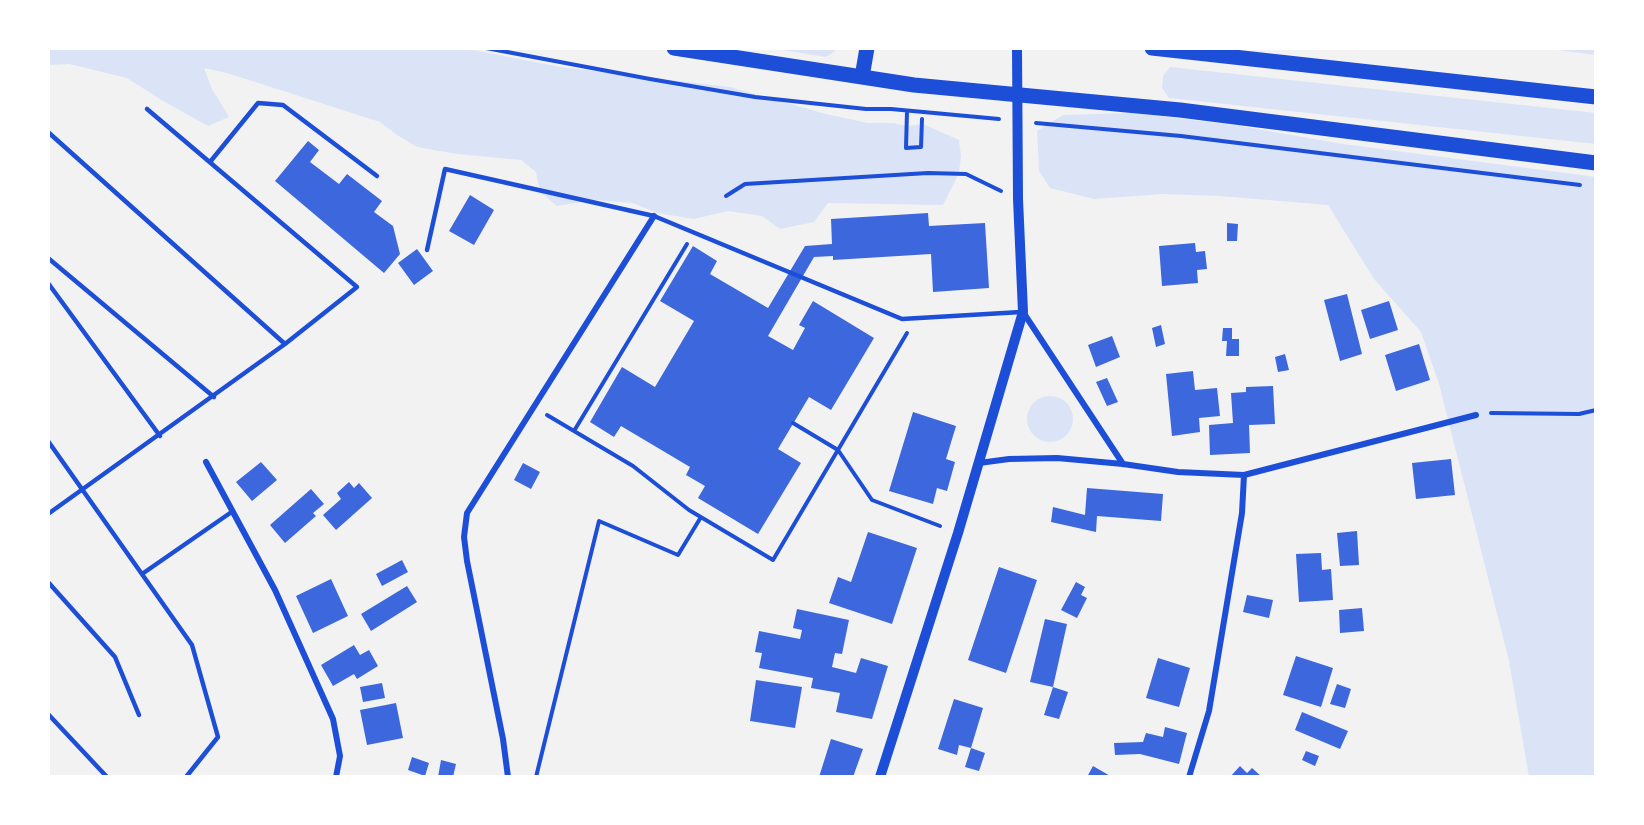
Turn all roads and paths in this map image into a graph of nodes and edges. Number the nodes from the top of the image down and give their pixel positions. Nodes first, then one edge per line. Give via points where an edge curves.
1 (486, 48) edge
2 (674, 48) edge
3 (867, 48) edge
4 (1017, 48) edge
5 (1152, 48) edge
6 (862, 77) junction
7 (1596, 97) edge
8 (147, 110) dead end
9 (908, 111) junction
10 (922, 119) dead end
11 (1004, 120) dead end
12 (1028, 122) dead end
13 (48, 132) edge
14 (210, 162) junction
15 (1596, 163) edge
16 (377, 176) dead end
17 (1580, 185) dead end
18 (726, 195) dead end
19 (1018, 199) junction
20 (654, 216) junction
21 (694, 233) junction
22 (427, 250) dead end
23 (48, 258) edge
24 (48, 283) edge
25 (1023, 312) junction
26 (916, 318) junction
27 (285, 344) junction
28 (214, 397) junction
29 (534, 407) junction
30 (1596, 410) edge
31 (1476, 415) joint
32 (793, 423) dead end
33 (574, 431) junction
34 (160, 435) junction
35 (48, 441) edge
36 (838, 450) junction
37 (206, 462) dead end
38 (979, 463) junction
39 (1123, 464) junction
40 (1244, 475) junction
41 (82, 491) junction
42 (233, 511) junction
43 (48, 514) edge
44 (701, 517) junction
45 (921, 517) dead end
46 (141, 574) junction
47 (48, 582) edge
48 (48, 714) edge
49 (139, 715) dead end
50 (107, 777) edge
51 (186, 777) edge
52 (336, 777) edge
53 (508, 777) edge
54 (536, 777) edge
55 (880, 777) edge
56 (1189, 777) edge

1 - 9 path via 755,97
2 - 6 main road
3 - 6 main road
4 - 19 street
5 - 7 main road
6 - 15 main road via 1180,110
8 - 14 lane
9 - 10 path via 906,148 921,147
9 - 11 path
12 - 17 path via 1181,136
13 - 27 lane
14 - 16 lane via 258,103 283,105
14 - 27 lane via 357,287
18 - 19 path via 745,184 928,173 966,174
19 - 25 street
20 - 21 lane
20 - 22 lane via 445,169
20 - 29 street
21 - 26 lane via 902,319
21 - 33 path
23 - 28 lane
24 - 34 lane
25 - 26 lane
25 - 38 street
25 - 39 street
26 - 36 path
27 - 28 lane
28 - 34 lane
29 - 33 path
29 - 53 street via 467,513 464,537
30 - 31 path via 1579,414
31 - 40 street
32 - 36 path
33 - 44 path via 633,466
34 - 41 lane
35 - 41 lane
36 - 44 path via 773,560
36 - 45 path via 872,500
37 - 42 street
38 - 39 street via 1047,458
38 - 55 street
39 - 40 street
40 - 56 street via 1242,513 1209,711
41 - 43 lane
41 - 46 lane
42 - 46 lane
42 - 52 street via 275,590 333,719 340,756
44 - 54 path via 678,555 599,521
46 - 51 lane via 192,645 218,737
47 - 49 lane via 115,657
48 - 50 lane

